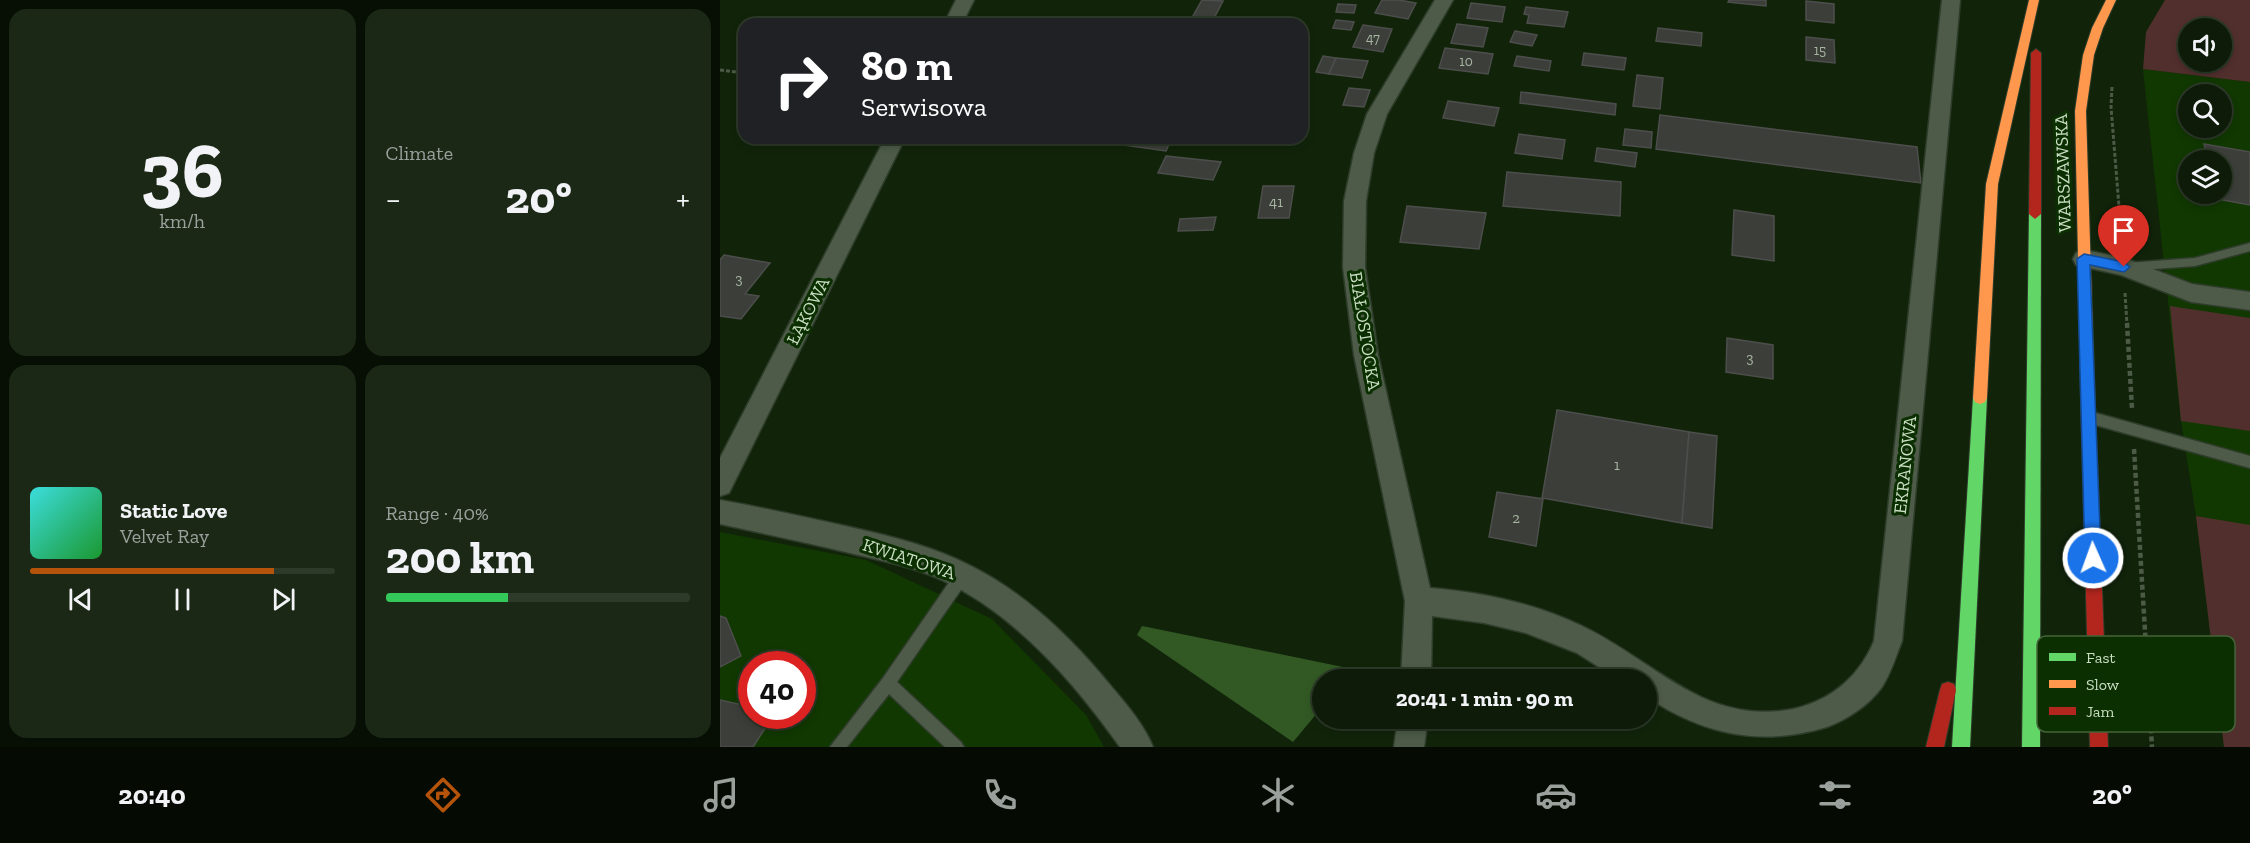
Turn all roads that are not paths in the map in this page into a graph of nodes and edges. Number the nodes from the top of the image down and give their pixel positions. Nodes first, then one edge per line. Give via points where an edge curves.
1 (965, 0) edge
2 (1444, 0) edge
3 (1951, 0) edge
4 (2035, 0) edge
5 (2111, 0) edge
6 (956, 18) edge
7 (892, 144) edge
8 (2250, 247) edge
9 (2084, 259) junction
10 (2124, 267) junction
11 (2250, 301) edge
12 (2088, 417) junction
13 (2250, 462) edge
14 (720, 484) edge
15 (720, 512) edge
16 (962, 576) junction
17 (1419, 602) junction
18 (1967, 609) junction
19 (2095, 636) edge
20 (1416, 669) edge
21 (1629, 669) edge
22 (888, 683) junction
23 (1657, 686) edge
24 (1411, 729) edge
25 (2098, 732) edge
26 (838, 747) edge
27 (956, 747) edge
28 (1138, 747) edge
29 (1409, 747) edge
30 (1935, 747) edge
31 (1961, 747) edge
32 (2031, 747) edge
33 (2099, 747) edge

1 - 6 street
2 - 17 street, BIAŁOSTOCKA via 1377,114 1364,153 1355,201 1354,267 1366,355
3 - 23 street, EKRANOWA via 1888,641 1869,681 1835,711 1791,726 1741,725 1693,708
4 - 18 main road via 1992,184
4 - 32 main road
5 - 9 main road, WARSZAWSKA via 2094,30 2085,57 2079,102
7 - 14 street, ŁĄKOWA
8 - 10 lane via 2195,262
9 - 10 street
9 - 12 main road, WARSZAWSKA
10 - 11 street via 2191,292
12 - 13 lane
12 - 19 main road, WARSZAWSKA
15 - 16 street, KWIATOWA via 886,548
16 - 22 lane
16 - 28 street, KWIATOWA via 1018,613 1064,655 1108,704
17 - 20 street, BIAŁOSTOCKA
17 - 21 street, EKRANOWA via 1465,604 1529,619 1587,643
18 - 30 main road
18 - 31 main road
22 - 26 lane
22 - 27 lane
24 - 29 street
25 - 33 main road, WARSZAWSKA

